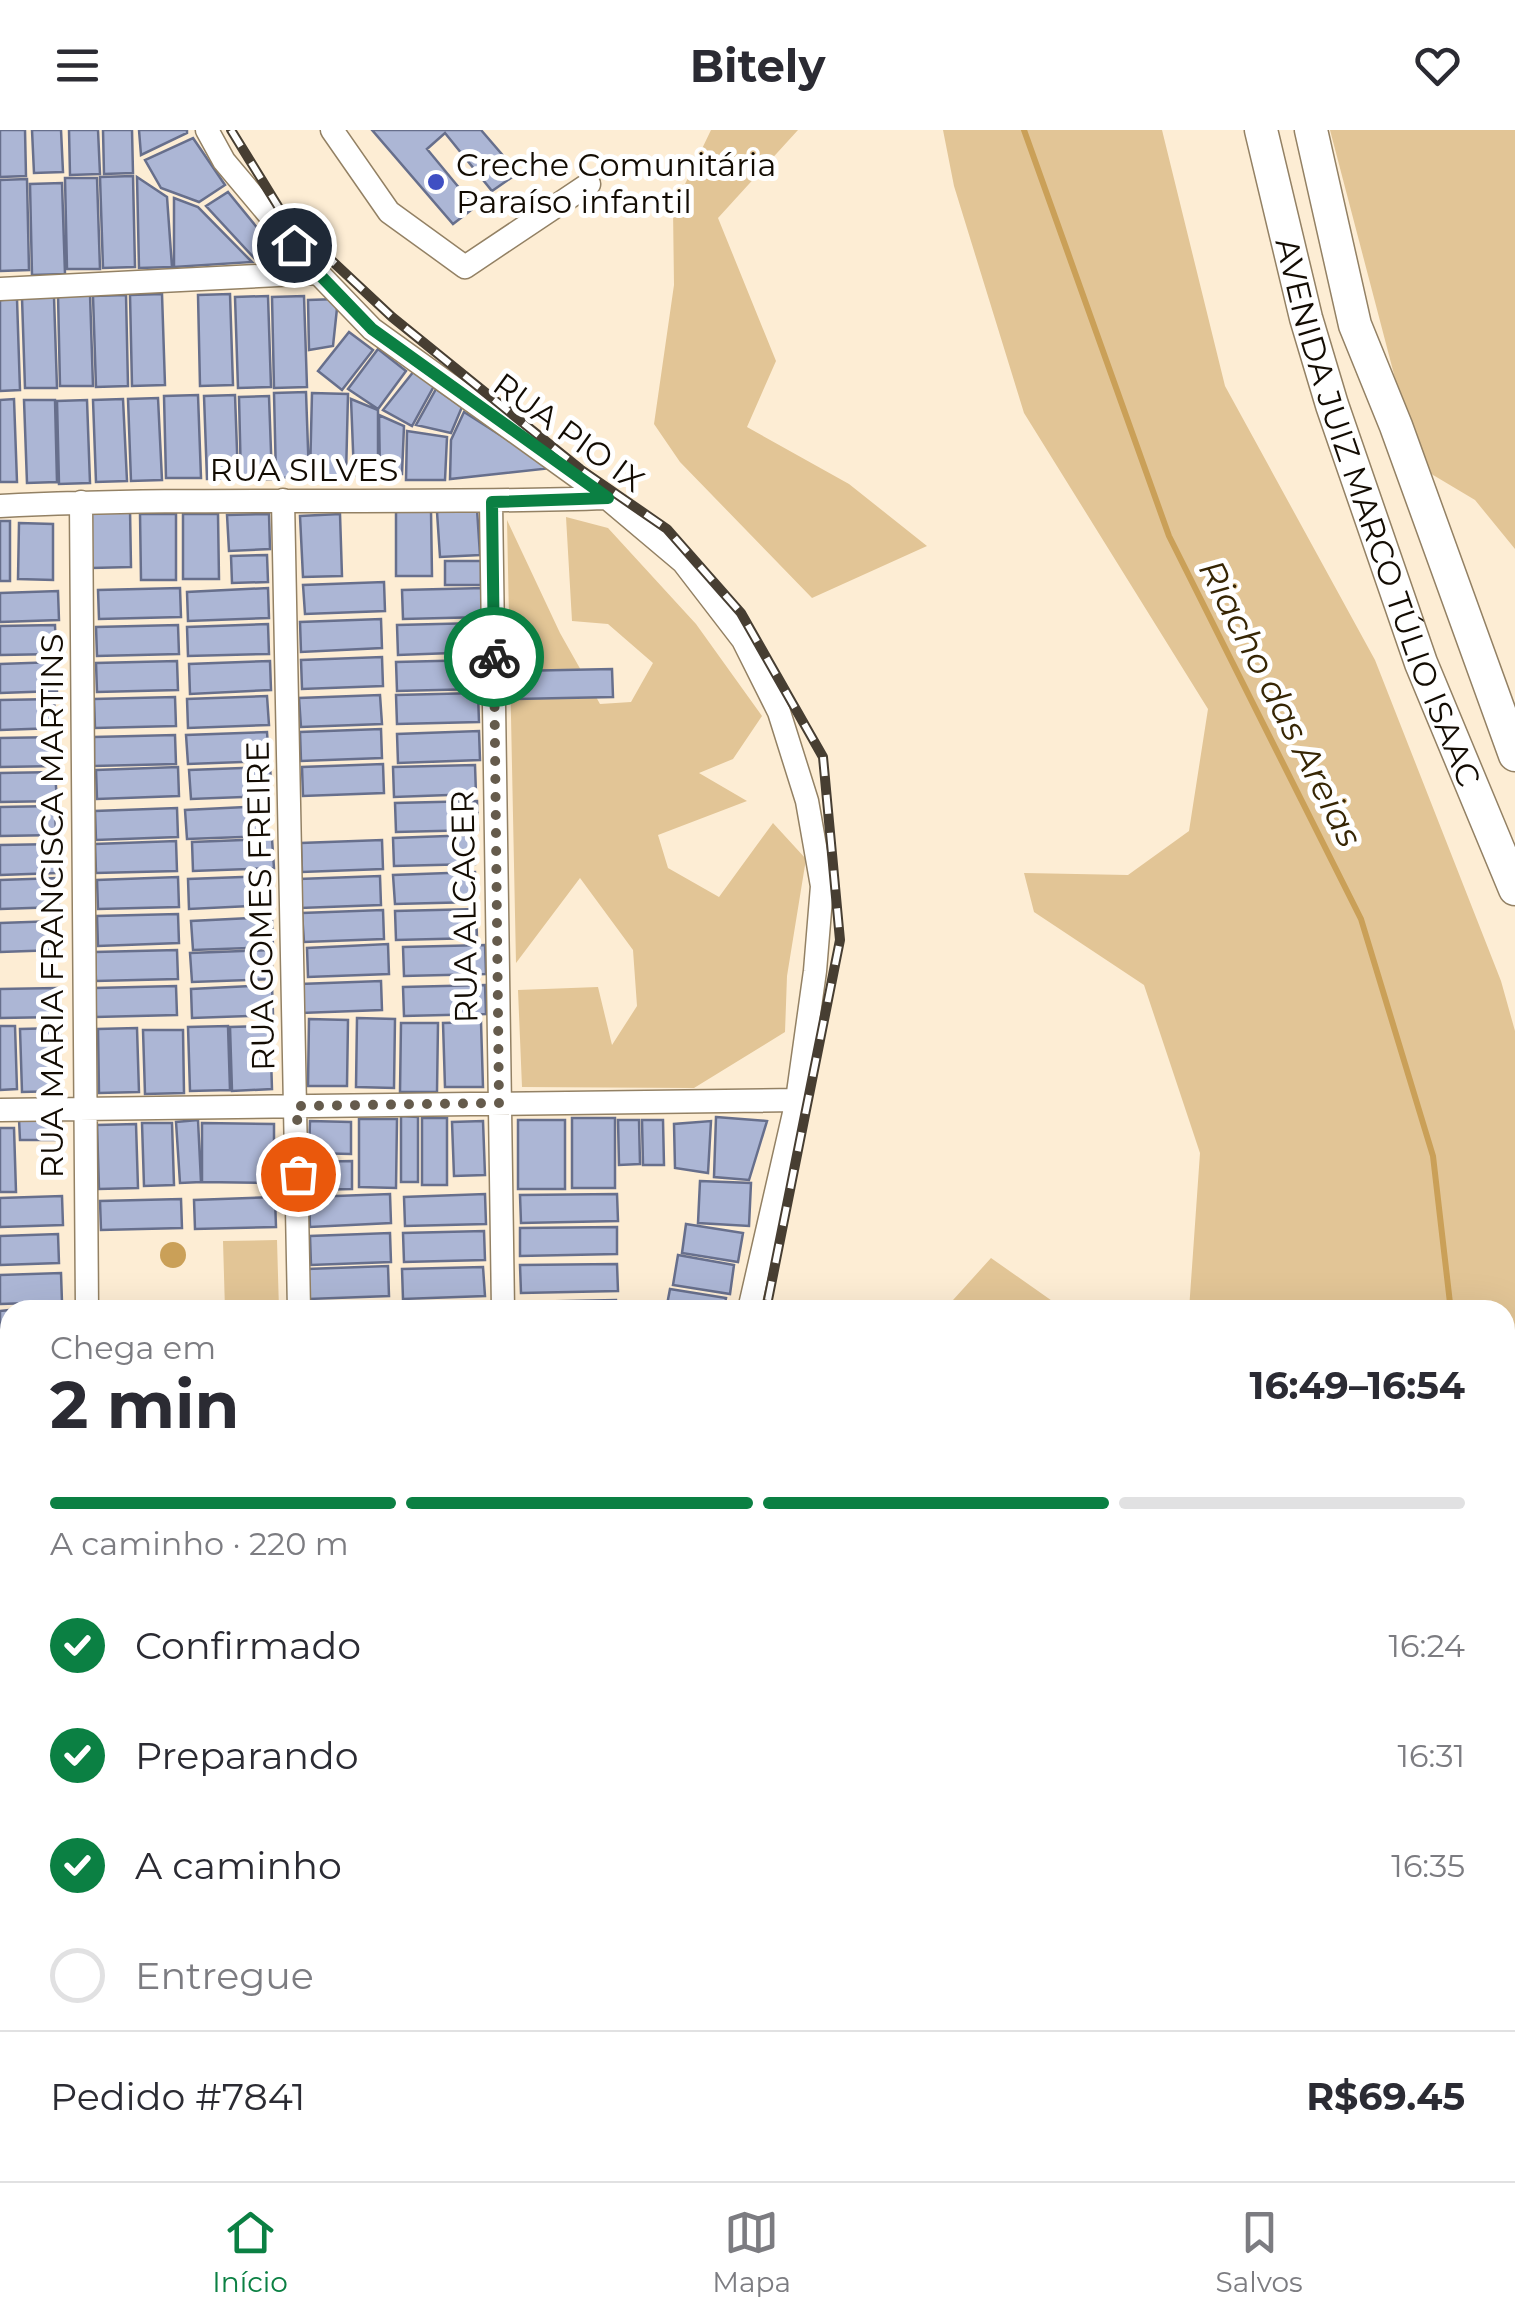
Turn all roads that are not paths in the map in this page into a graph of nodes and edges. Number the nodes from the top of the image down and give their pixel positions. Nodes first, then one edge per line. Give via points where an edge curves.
1 (207, 130) edge
2 (332, 130) edge
3 (1261, 130) edge
4 (1311, 130) edge
5 (589, 184) dead end
6 (318, 273) junction
7 (0, 289) edge
8 (608, 498) junction
9 (283, 500) junction
10 (81, 502) junction
11 (492, 502) junction
12 (0, 506) edge
13 (1515, 755) edge
14 (1515, 889) edge
15 (797, 1100) junction
16 (499, 1103) junction
17 (297, 1106) junction
18 (0, 1110) edge
19 (85, 1110) junction
20 (88, 1300) edge
21 (299, 1300) edge
22 (503, 1300) edge
23 (751, 1300) edge

1 - 6 street, RUA PIO IX via 224,161
2 - 5 street via 389,212 465,268
3 - 14 main road, AVENIDA JUIZ MARCO TÚLIO ISAAC via 1332,404 1421,664
4 - 13 main road, AVENIDA JUIZ MARCO TÚLIO ISAAC via 1354,325
6 - 7 street
6 - 8 street, RUA PIO IX via 372,329
8 - 11 street, RUA SILVES
8 - 15 street, RUA PIO IX via 683,562 743,640 779,712 802,783 822,886
9 - 10 street, RUA SILVES
9 - 11 street, RUA SILVES
9 - 17 street, RUA GOMES FREIRE
10 - 12 street, RUA SILVES
10 - 19 street, RUA MARIA FRANCISCA MARTINS
11 - 16 street, RUA ALCACER
15 - 16 street
15 - 23 street, RUA PIO IX
16 - 17 street
16 - 22 street, RUA ALCACER
17 - 19 street
17 - 21 street, RUA GOMES FREIRE
18 - 19 street
19 - 20 street, RUA MARIA FRANCISCA MARTINS

